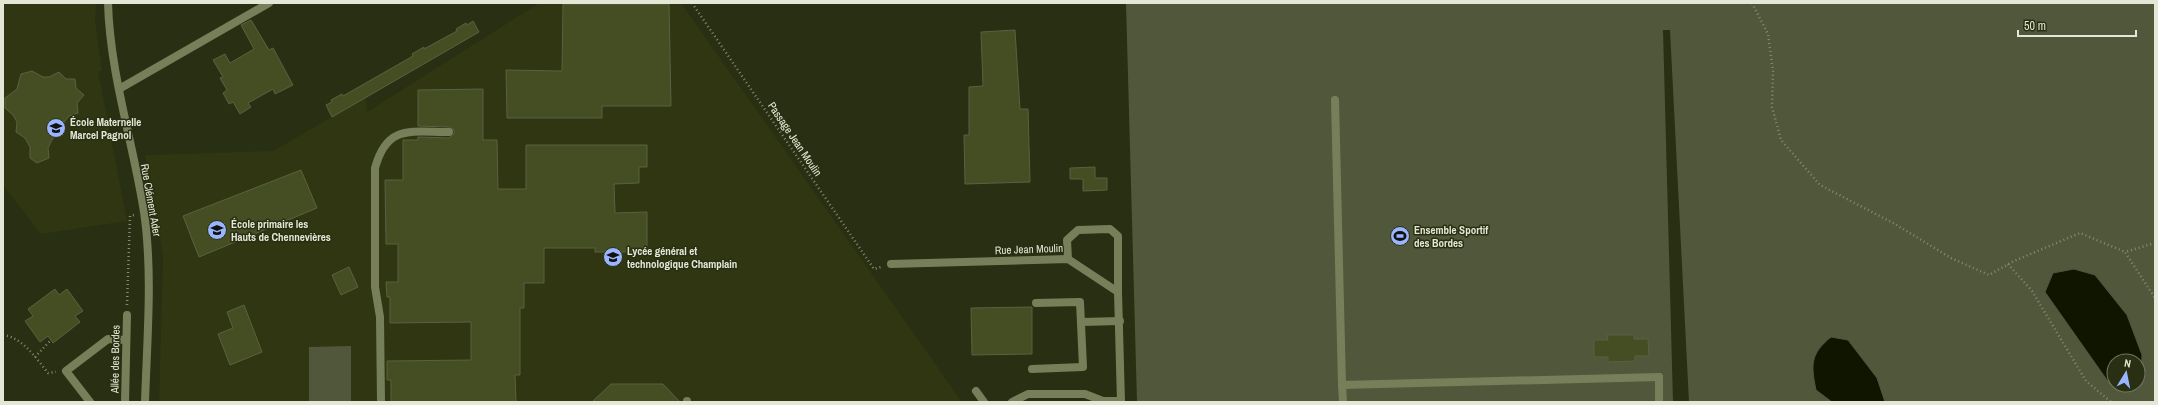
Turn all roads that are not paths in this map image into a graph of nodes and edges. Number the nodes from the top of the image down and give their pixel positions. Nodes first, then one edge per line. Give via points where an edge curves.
1 (108, 3) edge
2 (269, 3) edge
3 (119, 89) junction
4 (1335, 100) dead end
5 (449, 132) dead end
6 (1068, 259) junction
7 (891, 264) road end
8 (1118, 292) junction
9 (1036, 303) dead end
10 (127, 316) road end
11 (1120, 321) junction
12 (1081, 322) junction
13 (126, 340) junction
14 (1032, 369) dead end
15 (1342, 385) junction
16 (976, 391) dead end
17 (1121, 401) edge
18 (90, 402) edge
19 (125, 402) edge
20 (146, 402) edge
21 (380, 402) edge
22 (984, 402) edge
23 (1012, 402) edge
24 (1343, 402) edge
25 (1660, 402) edge

1 - 3 street, Rue Clément Ader via 109,30
2 - 3 street
3 - 20 street, Rue Clément Ader via 144,211 149,257
4 - 15 street
5 - 21 street via 405,132 394,136 379,155 375,168 375,287 380,318
6 - 7 street, Rue Jean Moulin
6 - 8 street, Rue Jean Moulin
6 - 8 street via 1067,240 1078,230 1110,229 1118,236
8 - 11 street
9 - 12 street via 1080,302
10 - 13 street, Allée des Bordes
11 - 12 street
11 - 17 street
12 - 14 street via 1083,368
13 - 18 street via 108,339 66,371
13 - 19 street, Allée des Bordes
15 - 24 street
15 - 25 street via 1659,377
16 - 22 street
17 - 23 street via 1103,401 1085,394 1028,394

